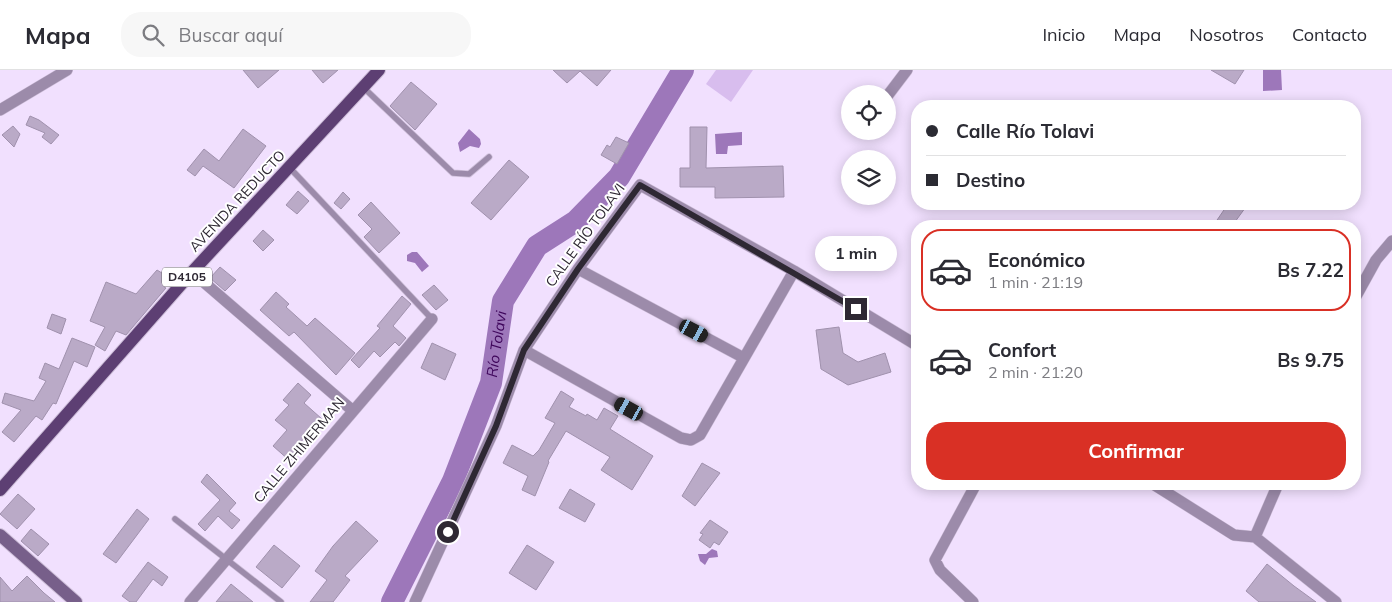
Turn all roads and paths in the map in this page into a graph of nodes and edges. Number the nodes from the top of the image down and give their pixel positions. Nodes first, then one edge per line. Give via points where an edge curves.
1 (67, 70) edge
2 (379, 70) edge
3 (908, 70) edge
4 (896, 85) edge
5 (364, 88) junction
6 (0, 110) edge
7 (489, 156) dead end
8 (289, 167) junction
9 (1392, 241) edge
10 (578, 269) junction
11 (794, 271) junction
12 (192, 272) junction
13 (1361, 287) edge
14 (432, 319) joint
15 (911, 342) edge
16 (524, 350) junction
17 (744, 358) junction
18 (352, 410) junction
19 (0, 490) edge
20 (973, 490) edge
21 (1163, 490) edge
22 (1275, 490) edge
23 (175, 518) dead end
24 (0, 535) edge
25 (1255, 537) junction
26 (226, 560) junction
27 (76, 602) edge
28 (190, 602) edge
29 (281, 602) edge
30 (415, 602) edge
31 (973, 602) edge
32 (1336, 602) edge

1 - 6 street
2 - 5 main road, AVENIDA REDUCTO / D4105
3 - 4 street
5 - 7 lane via 453,173 469,174
5 - 8 main road, AVENIDA REDUCTO / D4105
8 - 12 main road, AVENIDA REDUCTO / D4105
8 - 14 lane
9 - 13 street via 1376,260
10 - 11 street, CALLE RÍO TOLAVI via 640,185
10 - 16 street, CALLE RÍO TOLAVI
10 - 17 street
11 - 15 street
11 - 17 street
12 - 18 street
12 - 19 main road, AVENIDA REDUCTO / D4105
14 - 18 street, CALLE ZHIMERMAN
16 - 17 street via 681,438 691,440 700,435
16 - 30 street, CALLE RÍO TOLAVI via 496,426
18 - 26 street, CALLE ZHIMERMAN
20 - 31 street via 935,560 940,570
21 - 25 street via 1234,535
22 - 25 street
23 - 26 lane
24 - 27 main road
25 - 32 street
26 - 28 street, CALLE ZHIMERMAN
26 - 29 lane

